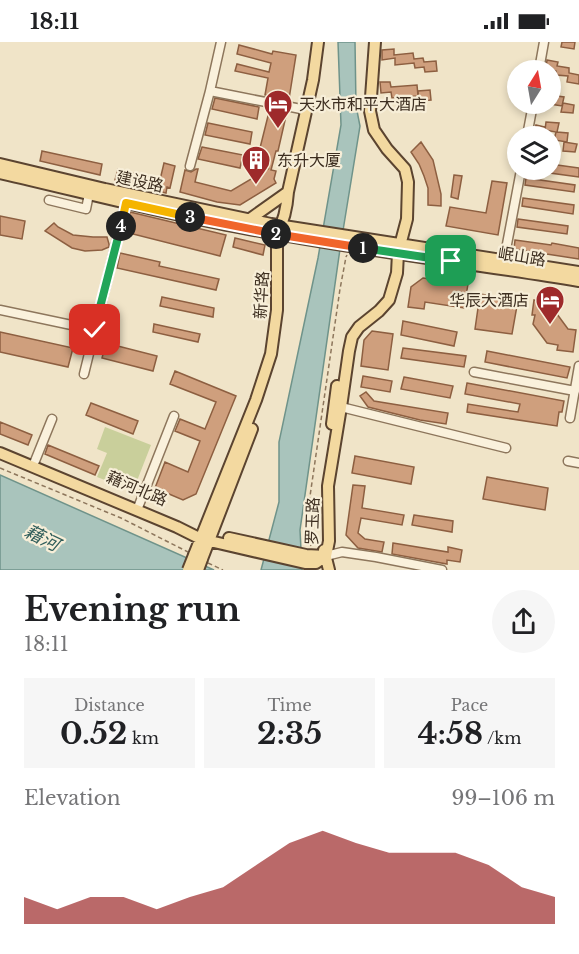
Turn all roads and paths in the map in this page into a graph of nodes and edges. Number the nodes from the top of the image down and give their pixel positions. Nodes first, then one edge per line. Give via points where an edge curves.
1 (221, 42) edge
2 (318, 42) edge
3 (375, 42) edge
4 (544, 42) edge
5 (541, 60) edge
6 (210, 91) junction
7 (306, 110) junction
8 (0, 164) edge
9 (190, 166) dead end
10 (0, 173) edge
11 (519, 180) edge
12 (288, 192) junction
13 (89, 194) junction
14 (49, 200) dead end
15 (126, 203) junction
16 (250, 219) junction
17 (281, 232) junction
18 (353, 241) junction
19 (399, 248) junction
20 (504, 260) junction
21 (579, 272) edge
22 (579, 281) edge
23 (0, 310) edge
24 (95, 330) junction
25 (579, 366) edge
26 (474, 372) dead end
27 (84, 374) dead end
28 (575, 391) junction
29 (341, 407) junction
30 (174, 416) dead end
31 (570, 418) dead end
32 (52, 419) dead end
33 (0, 446) edge
34 (506, 448) dead end
35 (0, 453) edge
36 (35, 461) junction
37 (568, 461) dead end
38 (579, 463) edge
39 (0, 468) edge
40 (139, 505) junction
41 (206, 536) junction
42 (313, 557) junction
43 (197, 559) edge
44 (188, 570) edge
45 (223, 570) edge
46 (329, 570) edge
47 (442, 570) edge

1 - 6 street
2 - 7 main road
3 - 19 main road, 罗玉路 via 370,111 374,129 405,169 408,182 407,219
4 - 5 street
6 - 7 street
6 - 9 street
7 - 12 main road
8 - 16 main road, 建设路
10 - 13 main road, 建设路
11 - 20 street
12 - 16 main road
12 - 17 main road, 新华路
13 - 14 street via 86,209
13 - 15 main road, 建设路
15 - 17 main road, 建设路
15 - 24 street
16 - 17 main road, 建设路
17 - 18 main road, 建设路
17 - 41 main road, 新华路 via 271,354 211,511
18 - 19 main road, 建设路
18 - 42 path via 340,289 308,510 307,534
19 - 20 main road, 岷山路
19 - 22 main road, 岷山路
19 - 29 main road, 罗玉路 via 397,273 388,300 352,337
19 - 42 main road, 罗玉路 via 383,300 373,312 351,326 345,336 324,486 323,542
20 - 21 main road, 岷山路
23 - 24 street
24 - 27 street
25 - 28 street
26 - 28 street
28 - 31 street
29 - 34 street
29 - 42 main road, 罗玉路 via 328,486 329,541
30 - 40 street
32 - 36 street
33 - 36 main road, 藉河北路
35 - 41 main road, 藉河北路
36 - 40 main road, 藉河北路
37 - 38 street
39 - 43 path via 121,518
40 - 41 main road, 藉河北路
41 - 42 main road, 藉河北路
41 - 43 main road, 新华路
42 - 46 main road
42 - 47 street via 342,552
43 - 44 main road, 新华路, bridge
43 - 45 path

